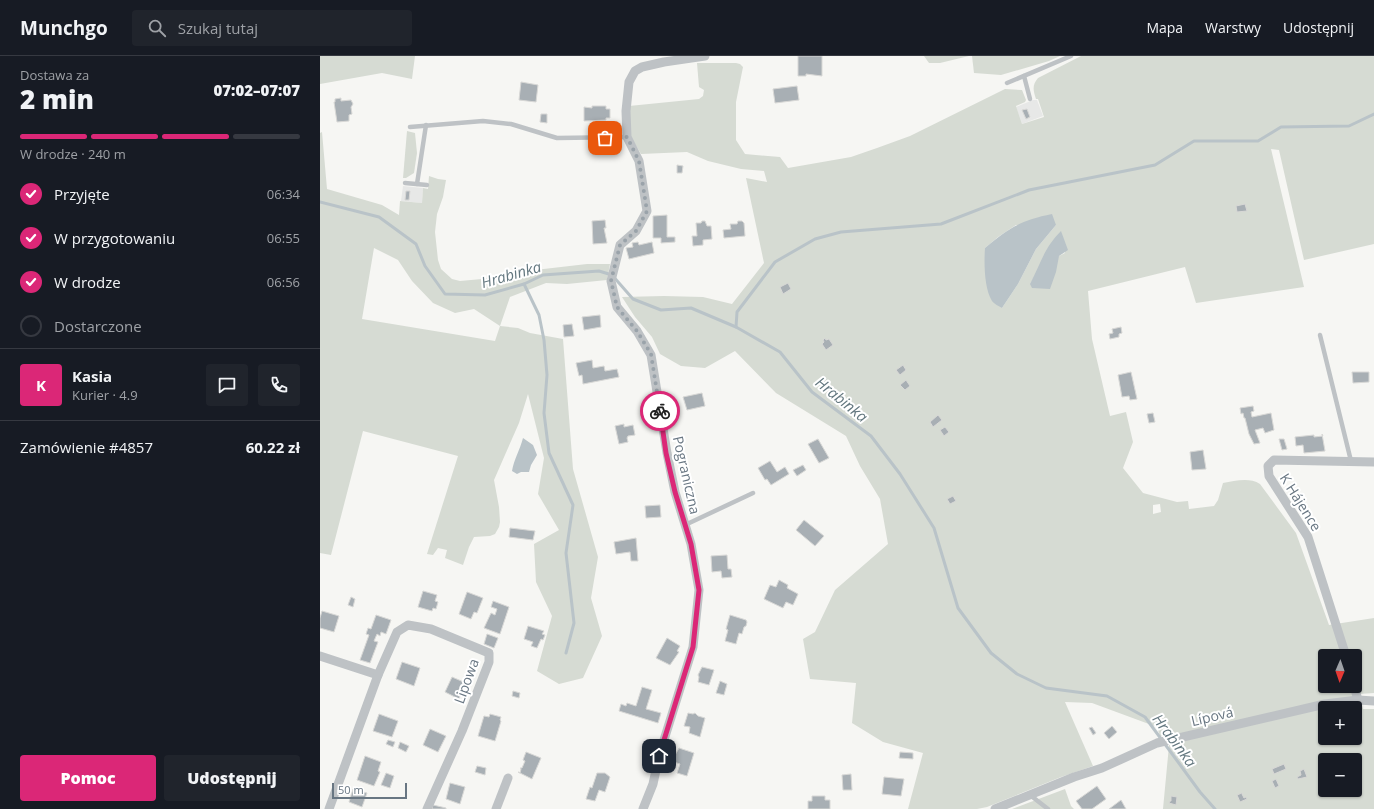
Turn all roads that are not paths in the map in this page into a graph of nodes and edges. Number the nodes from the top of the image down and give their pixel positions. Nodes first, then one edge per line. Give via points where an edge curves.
1 (705, 56) edge
2 (1071, 56) edge
3 (1024, 76) junction
4 (1007, 83) dead end
5 (1030, 99) dead end
6 (426, 125) junction
7 (410, 127) dead end
8 (627, 137) junction
9 (405, 183) dead end
10 (417, 184) junction
11 (427, 185) dead end
12 (1320, 335) dead end
13 (1351, 461) junction
14 (1374, 462) edge
15 (753, 493) dead end
16 (685, 525) junction
17 (1344, 649) edge
18 (320, 656) edge
19 (378, 675) junction
20 (1356, 693) edge
21 (1358, 700) junction
22 (1374, 700) edge
23 (508, 778) dead end
24 (1030, 794) junction
25 (329, 809) edge
26 (427, 809) edge
27 (496, 809) edge
28 (643, 809) edge
29 (995, 809) edge
30 (1048, 809) edge

1 - 8 street, Pograniczna via 664,62 635,71 628,88
2 - 3 lane
3 - 4 lane
3 - 5 lane
6 - 7 lane
6 - 8 lane via 483,121 511,124 557,138
6 - 10 lane
8 - 16 street, Pograniczna via 639,161 647,211 636,231 620,245 611,281 617,307 637,331 651,354 666,453
9 - 10 lane
10 - 11 lane
12 - 13 lane
13 - 14 street, K Hájence
13 - 17 street, K Hájence via 1274,460 1268,466 1269,476 1308,537
15 - 16 lane
16 - 28 street, Pograniczna via 699,590 693,647 659,756 653,784
18 - 19 street
19 - 25 street, Lipowa
19 - 26 street, Lipowa via 398,632 408,625 431,629 489,653 489,662 467,718
20 - 21 street
21 - 22 street, Lípová
21 - 24 street, Lípová via 1325,704 1164,742
23 - 27 street
24 - 29 street, Lípová
24 - 30 lane

